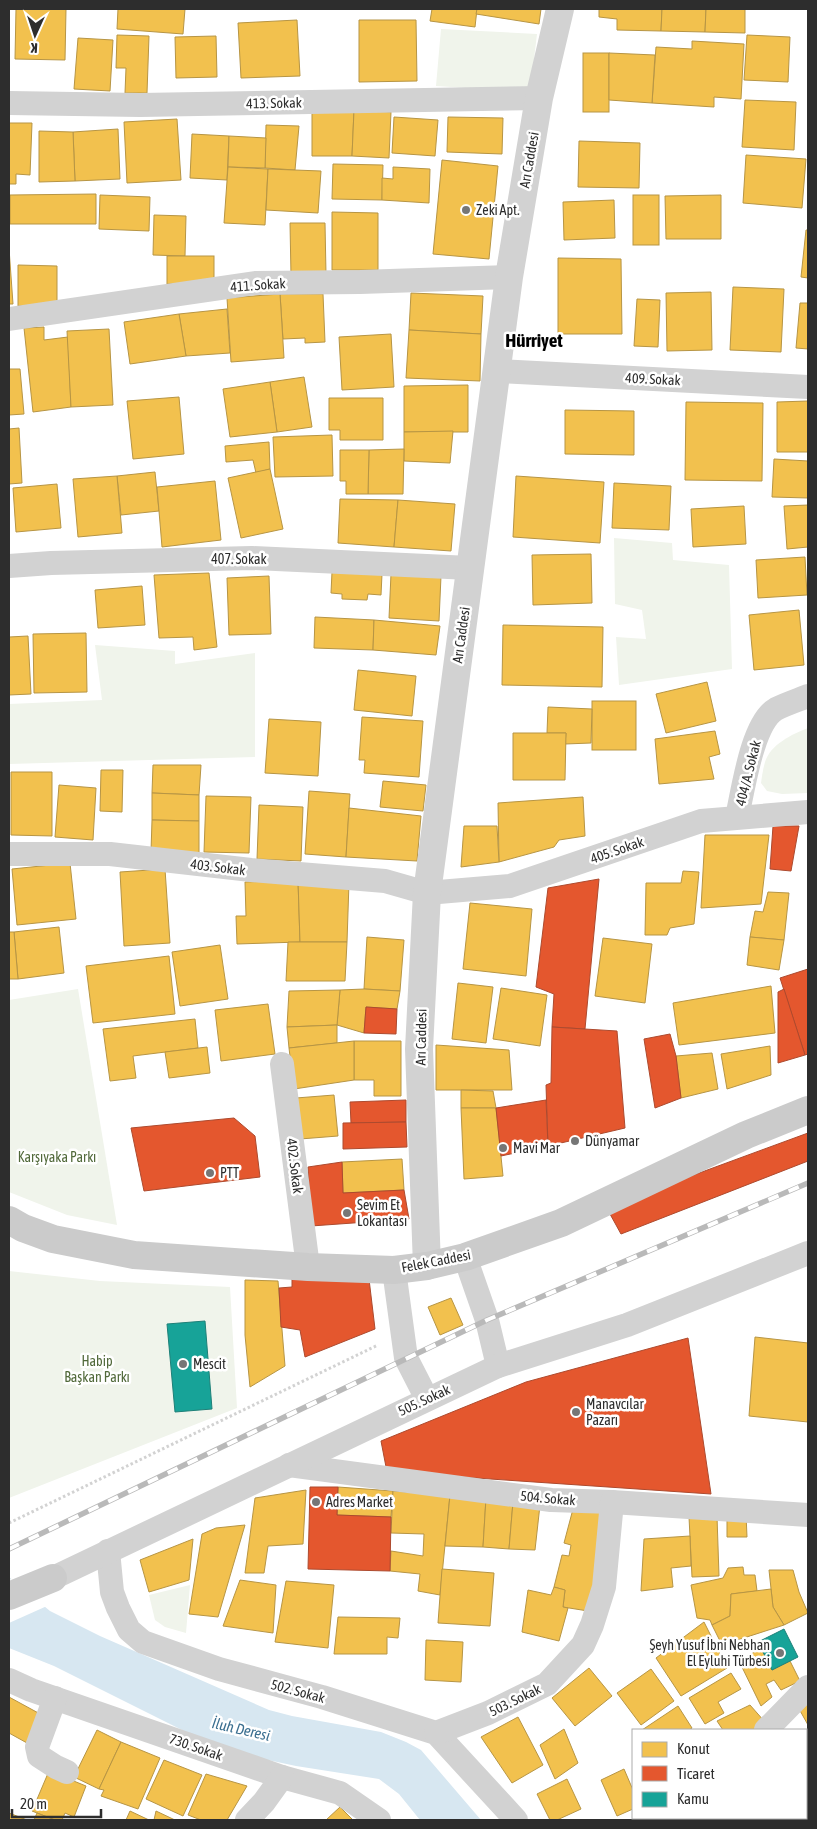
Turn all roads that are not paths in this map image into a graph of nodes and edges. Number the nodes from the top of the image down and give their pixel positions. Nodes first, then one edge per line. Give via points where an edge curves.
1 (560, 9) edge
2 (540, 98) junction
3 (9, 103) edge
4 (509, 276) junction
5 (9, 319) edge
6 (497, 371) junction
7 (808, 387) edge
8 (9, 566) edge
9 (470, 568) junction
10 (808, 696) edge
11 (808, 812) edge
12 (737, 817) junction
13 (9, 854) edge
14 (427, 893) junction
15 (282, 1064) dead end
16 (808, 1110) edge
17 (9, 1220) edge
18 (808, 1253) edge
19 (465, 1257) junction
20 (427, 1266) junction
21 (308, 1267) junction
22 (394, 1270) junction
23 (498, 1366) junction
24 (427, 1399) junction
25 (289, 1465) junction
26 (612, 1502) junction
27 (808, 1515) edge
28 (108, 1551) junction
29 (53, 1578) joint
30 (9, 1596) edge
31 (9, 1680) edge
32 (808, 1687) edge
33 (55, 1698) junction
34 (767, 1729) edge
35 (436, 1733) junction
36 (67, 1772) dead end
37 (282, 1777) junction
38 (247, 1820) edge
39 (379, 1820) edge
40 (516, 1820) edge

1 - 2 street, Arı Caddesi
2 - 3 street, 413. Sokak via 140,105
2 - 4 street, Arı Caddesi
4 - 5 street, 411. Sokak via 255,282
4 - 6 street, Arı Caddesi
6 - 7 street, 409. Sokak
6 - 9 street, Arı Caddesi
8 - 9 street, 407. Sokak via 252,558
9 - 14 street, Arı Caddesi
10 - 12 street, 404/A. Sokak via 774,710 761,725 749,759
11 - 12 street, 405. Sokak
12 - 14 street, 405. Sokak via 701,821 510,886
13 - 14 street, 403. Sokak via 110,854 385,881
14 - 20 street, Arı Caddesi via 419,1049
15 - 21 street, 402. Sokak
16 - 19 main road, Felek Caddesi via 746,1135 561,1224
17 - 21 main road, Felek Caddesi via 53,1238 134,1255
18 - 23 street, 505. Sokak via 627,1325
19 - 20 main road, Felek Caddesi
19 - 23 street via 487,1320
20 - 22 main road, Felek Caddesi
21 - 22 main road, Felek Caddesi
22 - 24 street via 406,1358
23 - 24 street, 505. Sokak
24 - 25 street, 505. Sokak
25 - 26 street, 504. Sokak via 550,1500
25 - 28 street, 505. Sokak
26 - 27 street, 504. Sokak
26 - 35 street, 503. Sokak via 604,1587 583,1645 547,1684 488,1713
28 - 29 street, 505. Sokak
28 - 35 street, 502. Sokak via 112,1592 118,1608 129,1630 143,1642 228,1672
29 - 30 main road
31 - 33 street, 730. Sokak
32 - 34 street
33 - 36 street via 37,1747 39,1756
33 - 37 street, 730. Sokak
35 - 40 street
37 - 38 street
37 - 39 street, 730. Sokak via 340,1793

